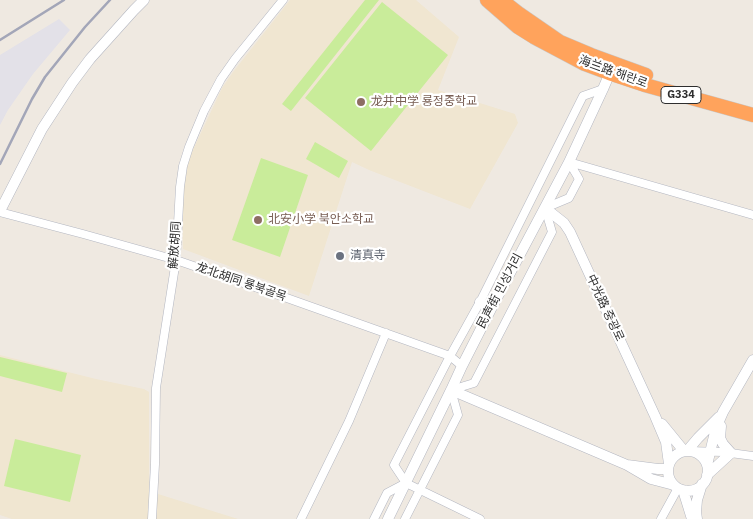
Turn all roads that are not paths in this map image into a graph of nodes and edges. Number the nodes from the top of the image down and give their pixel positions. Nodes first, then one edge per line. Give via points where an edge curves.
1 (144, 0) edge
2 (283, 0) edge
3 (487, 0) edge
4 (503, 1) edge
5 (611, 68) junction
6 (603, 89) junction
7 (753, 105) edge
8 (753, 114) edge
9 (569, 162) junction
10 (545, 208) junction
11 (0, 211) edge
12 (753, 215) edge
13 (176, 260) junction
14 (480, 302) junction
15 (491, 308) junction
16 (386, 333) junction
17 (450, 356) junction
18 (753, 360) edge
19 (462, 366) junction
20 (451, 390) junction
21 (723, 412) junction
22 (655, 416) junction
23 (685, 451) junction
24 (710, 451) junction
25 (731, 453) junction
26 (753, 456) edge
27 (669, 464) junction
28 (627, 465) junction
29 (705, 475) junction
30 (406, 484) junction
31 (678, 488) junction
32 (420, 490) junction
33 (152, 519) edge
34 (301, 519) edge
35 (374, 519) edge
36 (388, 519) edge
37 (405, 519) edge
38 (480, 519) edge
39 (661, 519) edge
40 (692, 519) edge
41 (697, 519) edge

1 - 11 street via 72,83 42,129
2 - 13 street, 解放胡同 via 221,79 189,146 180,186
3 - 5 highway, 海兰路 해란로 / G334 via 534,37 585,64
4 - 5 highway, 海兰路 해란로 / G334 via 560,42
5 - 6 street, 民声街 민성거리
5 - 7 highway, 海兰路 해란로 / G334
5 - 8 highway, 海兰路 해란로 / G334 via 645,85
6 - 9 street, 民声街 민성거리
6 - 14 street via 583,96
9 - 10 street, 民声街 민성거리
9 - 10 street via 579,179 569,198
9 - 12 street
10 - 15 street, 民声街 민성거리
10 - 20 street via 552,232 474,383
10 - 22 street, 中光路 중광로 via 570,232
11 - 13 street, 龙北胡同 룡북골목
13 - 16 street, 龙北胡同 룡북골목
13 - 33 street, 解放胡同 via 156,388
14 - 15 street
14 - 17 street
15 - 19 street, 民声街 민성거리
16 - 17 street, 龙北胡同 룡북골목
16 - 34 street via 349,421
17 - 19 street
17 - 30 street via 394,465
18 - 21 street
19 - 20 street, 民声街 민성거리
20 - 28 street
20 - 30 street, 民声街 민성거리
20 - 32 street via 458,415
21 - 23 street
21 - 24 street
21 - 25 street via 720,438
22 - 23 street, 中光路 중광로
22 - 27 street, 中光路 중광로 via 666,442
23 - 24 street
23 - 27 street via 674,456
23 - 29 street via 704,459
24 - 25 street
24 - 29 street
25 - 26 street
25 - 29 street
27 - 28 street via 667,468 658,469
27 - 31 street via 669,477
28 - 31 street
29 - 31 street via 696,489
29 - 41 street via 697,500
30 - 32 street
30 - 35 street via 387,493
30 - 36 street, 民声街 민성거리
31 - 39 street
31 - 40 street
32 - 37 street
32 - 38 street

